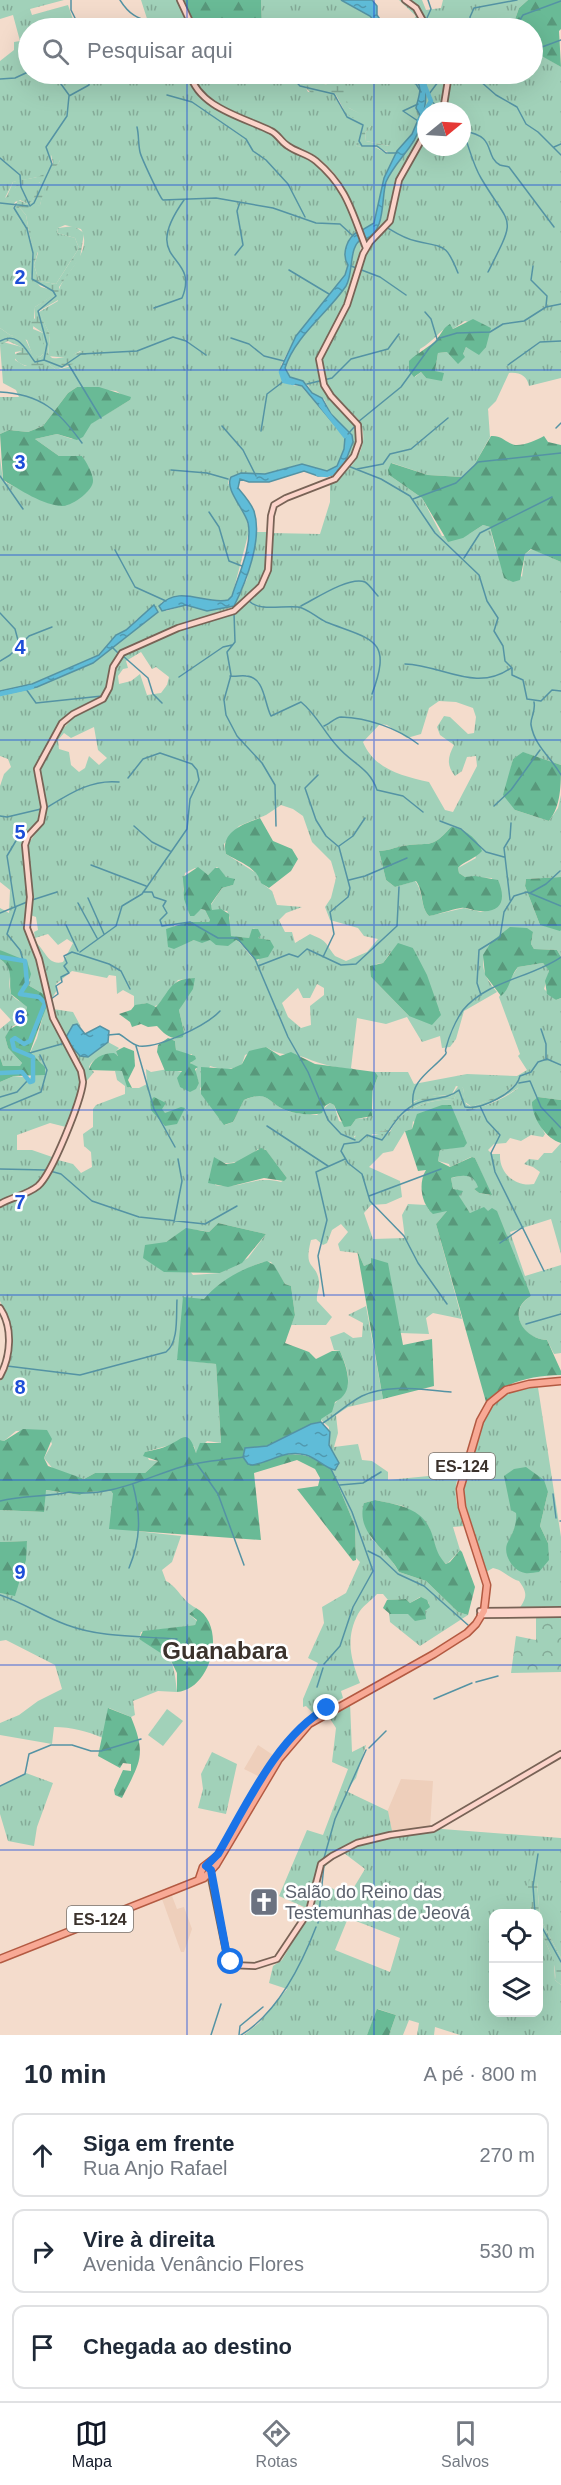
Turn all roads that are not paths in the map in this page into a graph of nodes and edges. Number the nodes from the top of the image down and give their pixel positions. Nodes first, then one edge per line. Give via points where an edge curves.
1 (180, 0) edge
2 (405, 0) edge
3 (188, 18) edge
4 (421, 18) edge
5 (195, 84) edge
6 (447, 84) edge
7 (444, 102) edge
8 (417, 148) edge
9 (366, 248) junction
10 (0, 1204) edge
11 (0, 1308) edge
12 (0, 1376) edge
13 (561, 1380) edge
14 (561, 1612) edge
15 (481, 1613) junction
16 (561, 1754) edge
17 (207, 1871) junction
18 (0, 1959) edge

1 - 3 street
2 - 4 street
5 - 9 street via 216,104 271,131 289,147 318,162 348,196
6 - 7 street
8 - 9 street via 399,180 388,227
9 - 10 street via 343,313 319,359 331,396 358,425 359,442 354,456 335,479 274,505 268,570 261,586 234,611 178,628 122,653 112,667 103,699 62,723 37,769 44,807 41,822 25,845 30,897 27,928 53,1018 83,1082 61,1149 44,1180 27,1193
11 - 12 street via 8,1341 7,1361
13 - 15 main road, ES-124 via 506,1390 490,1403 480,1421 460,1495 486,1577
14 - 15 street
15 - 17 main road, ES-124 via 466,1629 432,1652 308,1720 277,1755
16 - 17 street via 433,1829 357,1843 332,1856 321,1864 314,1899 277,1959 255,1966 229,1963
17 - 18 main road, ES-124 via 199,1879

